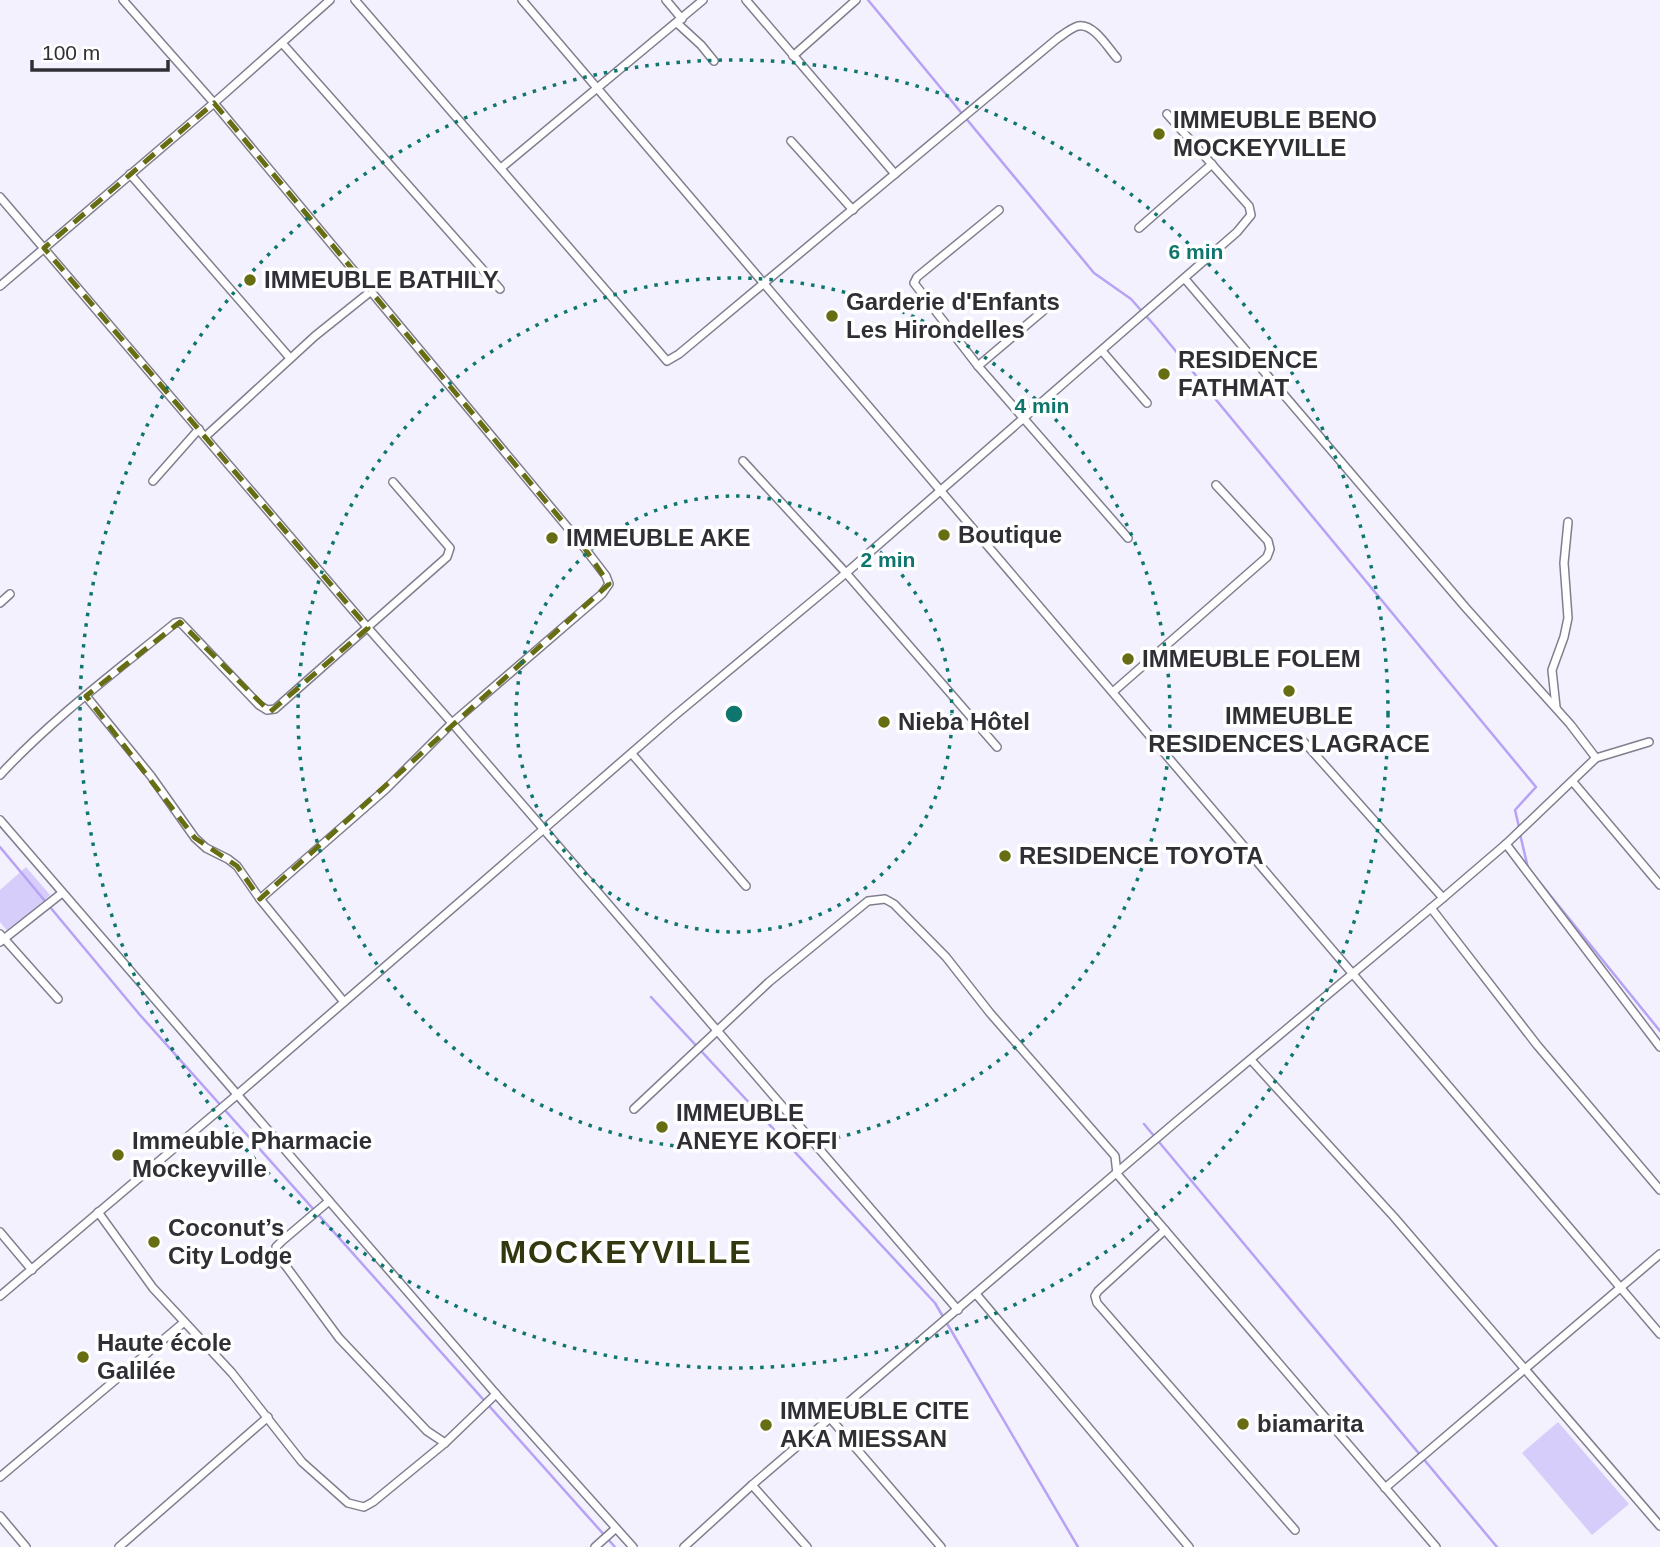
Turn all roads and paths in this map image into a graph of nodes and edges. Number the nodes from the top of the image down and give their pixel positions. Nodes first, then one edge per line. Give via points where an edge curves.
1 (123, 0) edge
2 (330, 0) edge
3 (355, 0) edge
4 (522, 0) edge
5 (666, 0) edge
6 (703, 0) edge
7 (746, 0) edge
8 (856, 0) edge
9 (679, 21) junction
10 (282, 43) junction
11 (793, 57) junction
12 (1117, 58) dead end
13 (714, 61) dead end
14 (599, 88) junction
15 (214, 103) junction
16 (1167, 114) dead end
17 (791, 141) dead end
18 (1212, 164) junction
19 (501, 168) junction
20 (130, 174) junction
21 (895, 174) junction
22 (0, 197) edge
23 (853, 210) junction
24 (999, 210) dead end
25 (1139, 228) dead end
26 (44, 248) junction
27 (1185, 279) junction
28 (764, 282) junction
29 (0, 286) edge
30 (500, 289) dead end
31 (370, 292) junction
32 (1043, 311) dead end
33 (1101, 351) junction
34 (290, 358) junction
35 (978, 366) junction
36 (1147, 403) dead end
37 (1024, 418) junction
38 (202, 433) junction
39 (743, 461) dead end
40 (153, 481) dead end
41 (393, 482) dead end
42 (1216, 485) dead end
43 (940, 490) junction
44 (1568, 522) dead end
45 (1128, 538) dead end
46 (846, 573) junction
47 (10, 594) dead end
48 (0, 603) edge
49 (368, 628) junction
50 (1114, 691) junction
51 (86, 696) junction
52 (1556, 708) junction
53 (452, 723) junction
54 (1304, 742) dead end
55 (1649, 742) dead end
56 (997, 747) dead end
57 (632, 754) junction
58 (1596, 758) junction
59 (0, 775) edge
60 (1573, 782) junction
61 (0, 820) edge
62 (544, 830) junction
63 (1506, 844) junction
64 (747, 886) dead end
65 (1660, 886) edge
66 (62, 892) junction
67 (1443, 898) junction
68 (260, 899) junction
69 (1431, 908) junction
70 (1, 939) edge
71 (1352, 974) junction
72 (58, 999) dead end
73 (344, 1002) junction
74 (716, 1030) junction
75 (1660, 1047) edge
76 (1251, 1060) junction
77 (238, 1094) junction
78 (634, 1109) dead end
79 (1117, 1174) junction
80 (1660, 1191) edge
81 (329, 1201) junction
82 (98, 1212) junction
83 (1165, 1230) junction
84 (0, 1232) edge
85 (1660, 1254) edge
86 (32, 1270) junction
87 (1621, 1288) junction
88 (976, 1294) junction
89 (0, 1296) edge
90 (958, 1310) junction
91 (183, 1323) junction
92 (1660, 1334) edge
93 (1526, 1369) junction
94 (496, 1394) junction
95 (268, 1417) junction
96 (830, 1418) junction
97 (445, 1443) junction
98 (0, 1477) edge
99 (752, 1485) junction
100 (1385, 1488) junction
101 (0, 1516) edge
102 (1660, 1526) edge
103 (615, 1529) junction
104 (1295, 1530) dead end
105 (26, 1547) edge
106 (119, 1547) edge
107 (595, 1547) edge
108 (633, 1547) edge
109 (684, 1547) edge
110 (807, 1547) edge
111 (941, 1547) edge
112 (1189, 1547) edge
113 (1436, 1547) edge

1 - 15 street
2 - 10 street
3 - 19 street
4 - 14 street
5 - 9 street
6 - 9 street
7 - 11 street
8 - 11 street
9 - 13 street
9 - 14 street
10 - 15 street
10 - 30 street
11 - 21 street
12 - 21 street via 1096,34 1077,26
14 - 19 street
14 - 28 street
15 - 20 street
15 - 31 street
16 - 18 street
17 - 23 street
18 - 25 street
18 - 27 street via 1250,206 1251,215
19 - 28 street via 667,361
20 - 26 street
20 - 34 street
21 - 23 street
22 - 26 street
23 - 28 street
24 - 35 street via 914,284
26 - 29 street
26 - 38 street
27 - 33 street
27 - 52 street
28 - 43 street
31 - 34 street
31 - 53 street via 583,546 609,584
32 - 35 street
33 - 36 street
33 - 37 street
34 - 38 street
35 - 37 street
37 - 43 street
37 - 45 street
38 - 40 street
38 - 49 street
39 - 46 street
41 - 49 street via 450,548 447,558
42 - 50 street via 1268,541 1267,557
43 - 46 street
43 - 50 street
44 - 52 street via 1564,563 1568,618 1552,670
46 - 56 street
46 - 57 street
47 - 48 street
49 - 51 street via 275,709 259,705 180,622
49 - 53 street
50 - 71 street
51 - 59 street
51 - 68 street via 195,838 237,866
52 - 58 street
53 - 62 street
53 - 68 street via 386,789
54 - 67 street
55 - 58 street
57 - 62 street
57 - 64 street
58 - 60 street
60 - 63 street
60 - 65 street
61 - 66 street
62 - 73 street
62 - 74 street
63 - 67 street
63 - 75 street
66 - 70 street
66 - 77 street
67 - 69 street
68 - 73 street
69 - 71 street
69 - 80 street via 1537,1045
70 - 72 street
71 - 76 street
71 - 87 street
73 - 77 street
74 - 78 street
74 - 79 street via 868,901 885,899 946,957 1115,1156
74 - 90 street
76 - 79 street
76 - 93 street
77 - 81 street
77 - 82 street
79 - 83 street
79 - 88 street
81 - 94 street
81 - 97 street via 276,1247 277,1254 339,1338 427,1431
82 - 86 street
82 - 91 street
83 - 100 street
83 - 104 street via 1098,1291 1097,1303
84 - 86 street
85 - 87 street
86 - 89 street
87 - 92 street
87 - 93 street
88 - 90 street
88 - 112 street
90 - 96 street
91 - 95 street
91 - 98 street
93 - 100 street
93 - 102 street
94 - 97 street
94 - 103 street
95 - 97 street via 302,1462 356,1506 373,1502
95 - 106 street
96 - 99 street
96 - 111 street
99 - 109 street
99 - 110 street
100 - 113 street
101 - 105 street
103 - 107 street
103 - 108 street

